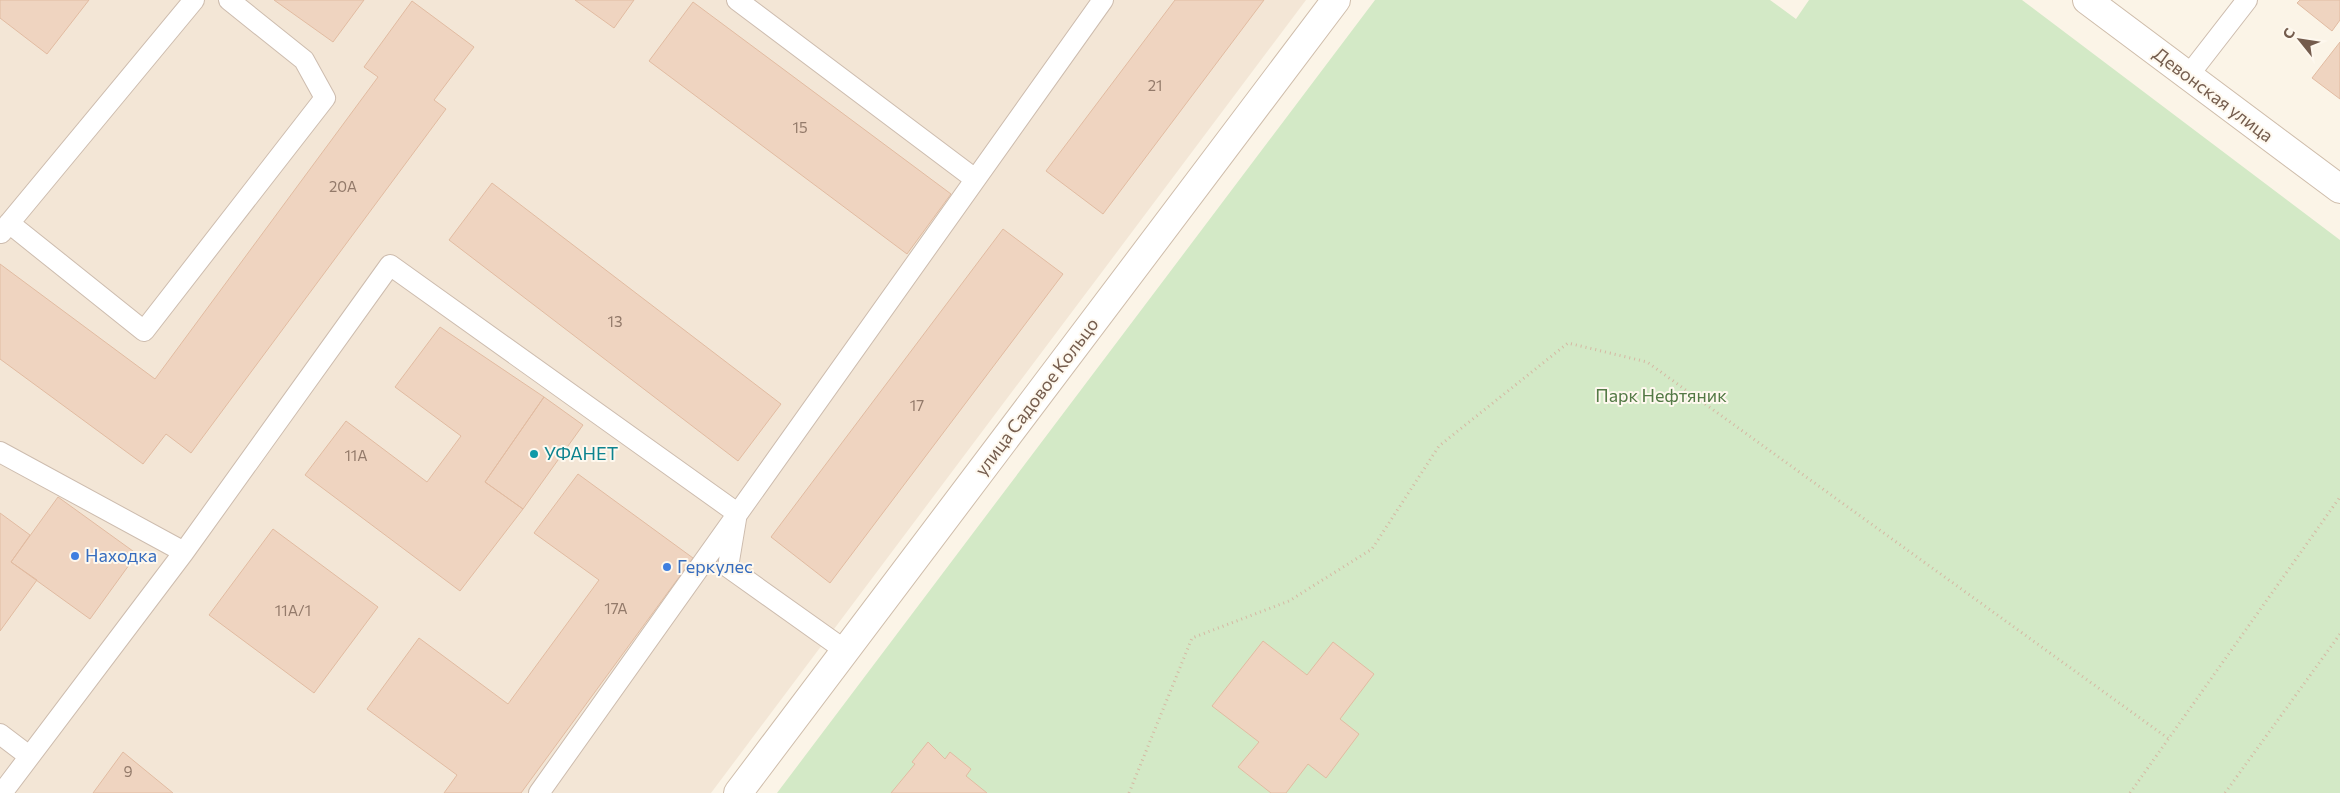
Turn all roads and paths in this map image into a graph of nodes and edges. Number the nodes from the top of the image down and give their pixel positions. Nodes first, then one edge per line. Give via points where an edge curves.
1 (194, 0) edge
2 (229, 0) edge
3 (736, 0) edge
4 (1103, 0) edge
5 (1336, 0) edge
6 (2087, 0) edge
7 (2247, 0) edge
8 (2188, 76) junction
9 (974, 181) junction
10 (2340, 188) edge
11 (4, 229) edge
12 (0, 452) edge
13 (2340, 497) edge
14 (737, 514) junction
15 (184, 552) junction
16 (2340, 634) edge
17 (846, 651) junction
18 (0, 734) edge
19 (2169, 739) junction
20 (29, 756) junction
21 (2, 793) edge
22 (539, 793) edge
23 (738, 793) edge
24 (1129, 793) edge
25 (2130, 793) edge
26 (2226, 793) edge

1 - 11 lane
2 - 11 lane via 304,60 325,98 144,332
3 - 9 lane
4 - 9 lane
5 - 17 main road, улица Садовое Кольцо
6 - 8 main road, Девонская улица
7 - 8 lane
8 - 10 main road, Девонская улица
9 - 14 lane
12 - 15 lane
13 - 19 path
14 - 15 lane via 390,265
14 - 17 lane via 728,567
14 - 22 lane
15 - 20 lane
16 - 26 path
17 - 23 main road, улица Садовое Кольцо
18 - 20 lane
19 - 24 path via 1647,362 1568,343 1439,446 1372,549 1289,602 1192,638
19 - 25 path
20 - 21 lane

